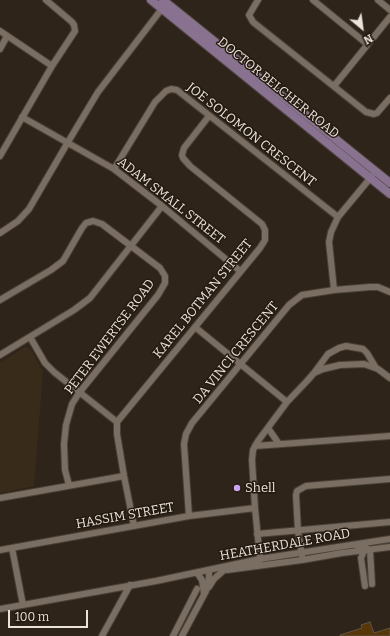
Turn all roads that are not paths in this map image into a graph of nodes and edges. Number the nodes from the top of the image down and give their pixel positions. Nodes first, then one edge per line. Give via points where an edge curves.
1 (46, 0) edge
2 (151, 0) edge
3 (258, 0) edge
4 (313, 0) edge
5 (378, 0) edge
6 (165, 3) edge
7 (390, 10) edge
8 (390, 17) edge
9 (0, 31) edge
10 (7, 36) junction
11 (367, 44) junction
12 (0, 50) edge
13 (52, 66) junction
14 (334, 86) junction
15 (390, 98) edge
16 (209, 116) junction
17 (22, 117) junction
18 (68, 142) junction
19 (0, 156) edge
20 (114, 169) junction
21 (376, 171) junction
22 (370, 178) junction
23 (390, 183) edge
24 (390, 194) edge
25 (162, 206) junction
26 (338, 217) junction
27 (0, 233) edge
28 (131, 246) junction
29 (240, 271) junction
30 (334, 290) junction
31 (390, 292) edge
32 (0, 300) edge
33 (195, 327) junction
34 (30, 337) junction
35 (0, 355) edge
36 (241, 363) junction
37 (376, 368) junction
38 (314, 373) junction
39 (390, 378) edge
40 (79, 392) junction
41 (287, 402) junction
42 (117, 422) junction
43 (268, 428) junction
44 (390, 436) edge
45 (279, 444) junction
46 (255, 446) junction
47 (124, 476) junction
48 (390, 479) edge
49 (69, 485) junction
50 (0, 498) edge
51 (255, 508) junction
52 (189, 516) junction
53 (390, 522) edge
54 (134, 526) junction
55 (298, 531) junction
56 (257, 534) junction
57 (390, 539) edge
58 (372, 541) junction
59 (340, 546) junction
60 (390, 547) edge
61 (12, 548) junction
62 (0, 550) edge
63 (366, 550) junction
64 (303, 553) junction
65 (327, 555) junction
66 (260, 559) junction
67 (302, 560) junction
68 (274, 564) junction
69 (258, 566) junction
70 (224, 570) junction
71 (209, 572) junction
72 (198, 574) junction
73 (185, 575) junction
74 (130, 585) junction
75 (368, 585) dead end
76 (197, 589) dead end
77 (205, 593) junction
78 (23, 605) junction
79 (0, 609) edge
80 (102, 636) edge
81 (173, 636) edge
82 (182, 636) edge

1 - 13 street via 68,18 75,30
2 - 6 main road, DOCTOR BELCHER ROAD
3 - 14 street via 249,15 253,22
4 - 11 street
5 - 7 street
6 - 18 street via 104,83
6 - 21 main road, DOCTOR BELCHER ROAD
6 - 22 main road, DOCTOR BELCHER ROAD
8 - 11 street
9 - 10 street
10 - 12 street
10 - 13 street
11 - 14 street
13 - 17 street
14 - 15 street via 369,113 377,113
16 - 20 street, JOE SOLOMON CRESCENT via 177,90 166,91 155,102
16 - 26 street, JOE SOLOMON CRESCENT
16 - 29 street, KAREL BOTMAN STREET via 182,155 190,166 262,224 265,230 265,240
17 - 18 street, ADAM SMALL STREET
17 - 19 street
18 - 20 street, ADAM SMALL STREET
18 - 27 street via 29,210
20 - 25 street, ADAM SMALL STREET
21 - 22 street
21 - 23 main road, DOCTOR BELCHER ROAD
22 - 24 main road, DOCTOR BELCHER ROAD
22 - 26 street
25 - 28 street
25 - 29 street, ADAM SMALL STREET
26 - 30 street via 330,238
28 - 32 street, PETER EWERTSE ROAD via 98,222 86,223 63,261
28 - 34 street via 90,298
28 - 40 street, PETER EWERTSE ROAD via 160,268 165,276 165,283
29 - 33 street, KAREL BOTMAN STREET
30 - 31 street, DA VINCI CRESCENT via 378,287
30 - 36 street, DA VINCI CRESCENT via 302,295 296,299
33 - 36 street
33 - 42 street, KAREL BOTMAN STREET
34 - 35 street
34 - 40 street via 50,369
36 - 41 street
36 - 52 street, DA VINCI CRESCENT via 186,434 184,444
37 - 38 street via 364,364 340,365
37 - 38 street via 363,349 346,346 328,354
37 - 39 street
38 - 41 street
40 - 42 street
40 - 49 street, PETER EWERTSE ROAD via 69,412 64,444 65,470
41 - 43 street
42 - 47 street
43 - 45 street
43 - 46 street
44 - 45 street
45 - 46 street
46 - 51 street via 252,460
47 - 49 street
47 - 54 street
48 - 55 street via 300,488 296,495
49 - 50 street
51 - 52 street, HASSIM STREET
51 - 56 street
52 - 54 street, HASSIM STREET
53 - 55 street
54 - 61 street, HASSIM STREET
55 - 56 street
55 - 64 street
56 - 66 street
57 - 58 street, HEATHERDALE ROAD
58 - 59 street, HEATHERDALE ROAD
58 - 63 street
59 - 63 street via 360,546
59 - 64 street, HEATHERDALE ROAD
60 - 63 street, HEATHERDALE ROAD
61 - 62 street, HASSIM STREET
61 - 78 street
63 - 65 street, HEATHERDALE ROAD
63 - 75 street
64 - 65 street
64 - 66 street, HEATHERDALE ROAD
64 - 67 street
65 - 67 street, HEATHERDALE ROAD
66 - 68 street
66 - 69 street
66 - 71 street, HEATHERDALE ROAD
67 - 68 street, HEATHERDALE ROAD
68 - 69 street, HEATHERDALE ROAD
69 - 70 street, HEATHERDALE ROAD
70 - 71 street, HEATHERDALE ROAD
70 - 77 street
71 - 72 street, HEATHERDALE ROAD
71 - 73 street, HEATHERDALE ROAD
71 - 77 street
72 - 73 street, HEATHERDALE ROAD
72 - 77 street
73 - 74 street, HEATHERDALE ROAD
74 - 78 street, HEATHERDALE ROAD
74 - 80 street
76 - 81 street
77 - 82 street
78 - 79 street, HEATHERDALE ROAD

